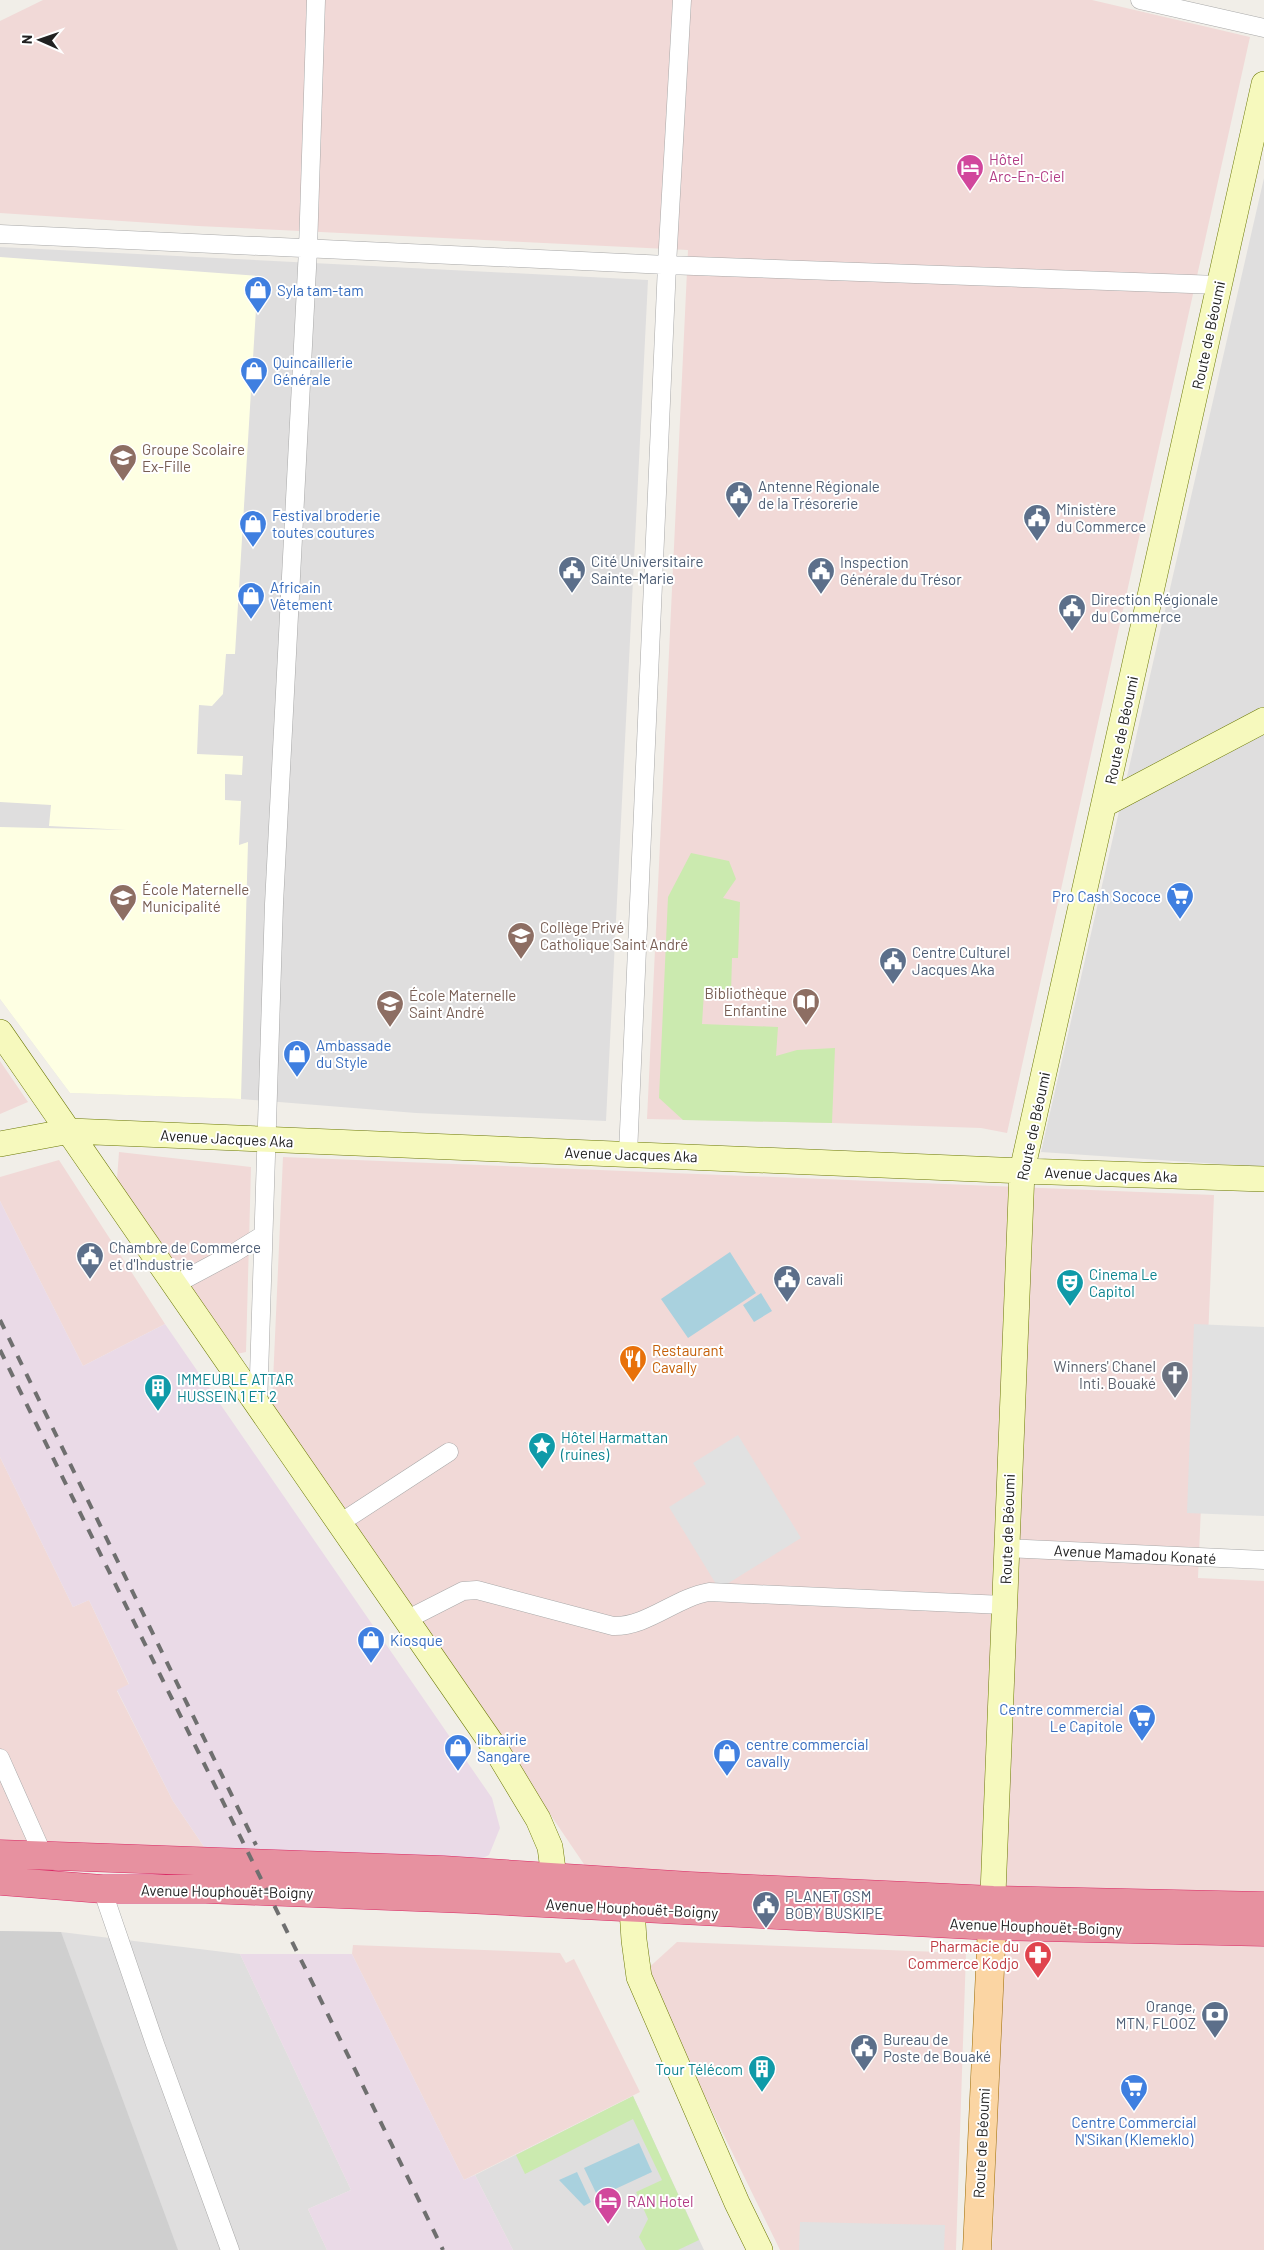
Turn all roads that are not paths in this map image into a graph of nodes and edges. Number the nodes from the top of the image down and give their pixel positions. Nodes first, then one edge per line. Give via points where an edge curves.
1 (316, 0) edge
2 (682, 0) edge
3 (1140, 0) edge
4 (1264, 28) edge
5 (1264, 84) edge
6 (0, 234) edge
7 (308, 249) junction
8 (667, 265) junction
9 (1219, 285) junction
10 (1264, 720) edge
11 (1105, 804) junction
12 (0, 1032) edge
13 (70, 1130) junction
14 (266, 1140) junction
15 (0, 1144) edge
16 (628, 1154) junction
17 (1022, 1171) junction
18 (1264, 1178) edge
19 (263, 1235) junction
20 (174, 1285) junction
21 (258, 1407) junction
22 (449, 1452) dead end
23 (340, 1524) junction
24 (1007, 1548) junction
25 (1264, 1560) edge
26 (1004, 1605) junction
27 (406, 1620) junction
28 (0, 1758) edge
29 (0, 1854) edge
30 (44, 1857) junction
31 (554, 1877) junction
32 (0, 1881) edge
33 (102, 1889) junction
34 (1264, 1906) edge
35 (632, 1909) junction
36 (993, 1913) junction
37 (1264, 1932) edge
38 (230, 2250) edge
39 (760, 2250) edge
40 (976, 2250) edge

1 - 7 street
2 - 8 street
3 - 4 street
5 - 9 street, Route de Béoumi
6 - 7 street
7 - 8 street
7 - 14 street via 274,904
8 - 9 street
8 - 16 street
9 - 11 street, Route de Béoumi
10 - 11 street
11 - 17 street, Route de Béoumi
12 - 13 street
13 - 14 street, Avenue Jacques Aka
13 - 15 street, Avenue Jacques Aka
13 - 20 street
14 - 16 street, Avenue Jacques Aka
14 - 19 street
16 - 17 street, Avenue Jacques Aka
17 - 18 street, Avenue Jacques Aka
17 - 24 street, Route de Béoumi
19 - 20 street
19 - 21 street
20 - 21 street
21 - 23 street
22 - 23 street
23 - 27 street
24 - 25 street, Avenue Mamadou Konaté
24 - 26 street, Route de Béoumi
26 - 27 street via 708,1592 684,1598 627,1626 613,1626 477,1590 463,1591
26 - 36 street, Route de Béoumi
27 - 31 street via 497,1751 526,1799 550,1847
28 - 30 street
29 - 30 highway, Avenue Houphouët-Boigny
30 - 31 highway, Avenue Houphouët-Boigny
31 - 36 highway, Avenue Houphouët-Boigny
32 - 33 highway, Avenue Houphouët-Boigny
33 - 35 highway, Avenue Houphouët-Boigny via 206,1889 428,1897
33 - 38 street
34 - 36 highway, Avenue Houphouët-Boigny
35 - 36 highway, Avenue Houphouët-Boigny
35 - 39 street via 639,1977
36 - 37 highway, Avenue Houphouët-Boigny
36 - 40 main road, Route de Béoumi

